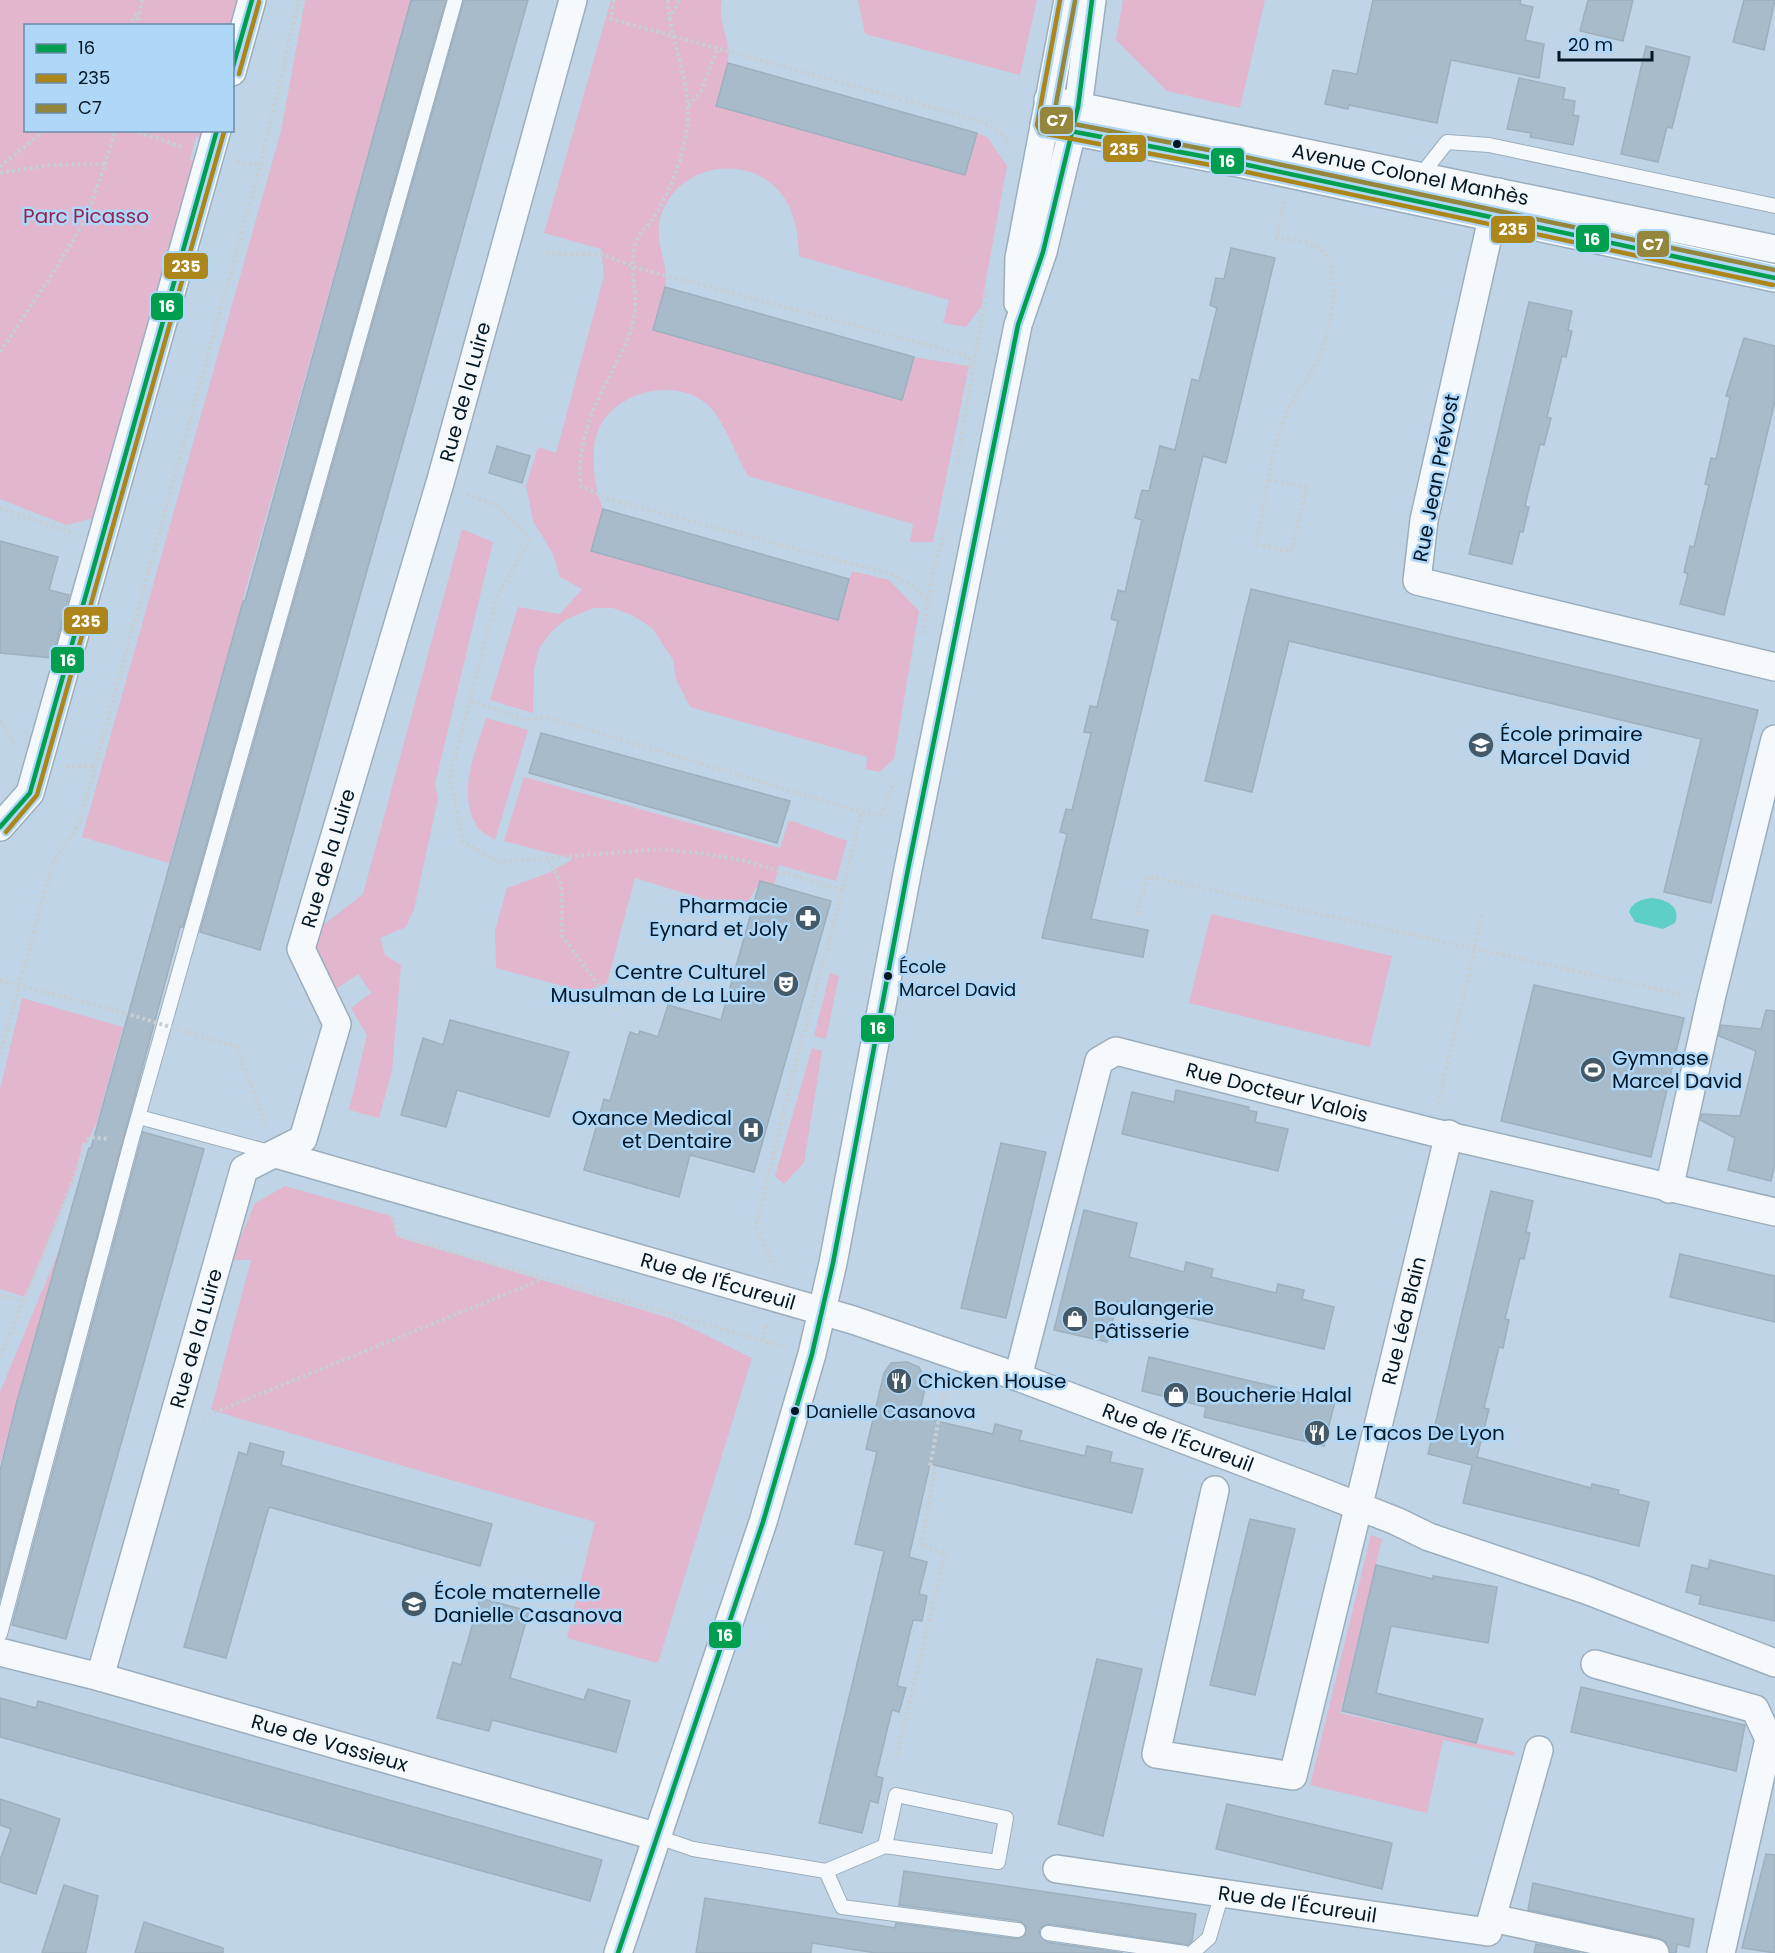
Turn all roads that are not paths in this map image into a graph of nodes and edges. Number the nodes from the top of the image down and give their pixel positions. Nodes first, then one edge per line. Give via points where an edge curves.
1 (252, 0) edge
2 (455, 0) edge
3 (573, 0) edge
4 (1068, 0) edge
5 (1092, 0) edge
6 (234, 65) edge
7 (1046, 113) junction
8 (1075, 119) junction
9 (216, 132) edge
10 (1422, 175) junction
11 (1495, 205) junction
12 (1775, 206) edge
13 (1775, 249) edge
14 (1775, 278) edge
15 (1018, 325) junction
16 (1775, 667) edge
17 (1775, 739) edge
18 (0, 827) edge
19 (139, 1117) junction
20 (1440, 1133) junction
21 (276, 1154) junction
22 (1669, 1189) junction
23 (1775, 1212) edge
24 (822, 1310) junction
25 (1018, 1377) junction
26 (1215, 1490) dead end
27 (1358, 1506) junction
28 (0, 1634) edge
29 (0, 1652) edge
30 (1775, 1663) edge
31 (1594, 1664) dead end
32 (100, 1677) junction
33 (1539, 1750) dead end
34 (658, 1837) junction
35 (885, 1846) junction
36 (1057, 1869) dead end
37 (826, 1871) junction
38 (1222, 1893) junction
39 (1492, 1918) junction
40 (1018, 1930) dead end
41 (1048, 1933) dead end
42 (618, 1953) edge
43 (1185, 1953) edge
44 (1192, 1953) edge
45 (1655, 1953) edge
46 (1721, 1953) edge

1 - 6 street
2 - 19 lane
3 - 21 street, Rue de la Luire via 440,483 301,949 337,1023 303,1139
4 - 7 street
5 - 8 street
7 - 8 street, Avenue Colonel Manhès
7 - 15 street via 1019,258
8 - 10 street, Avenue Colonel Manhès
8 - 11 street, Avenue Colonel Manhès via 1289,174
8 - 15 street via 1043,252
9 - 18 street via 30,793
10 - 11 street, Avenue Colonel Manhès
10 - 12 lane via 1447,142 1490,145
11 - 13 street, Avenue Colonel Manhès
11 - 14 street, Avenue Colonel Manhès
11 - 16 street, Rue Jean Prévost via 1424,520 1417,581
15 - 24 street
17 - 22 street via 1710,999
19 - 21 lane
19 - 28 lane
20 - 22 street, Rue Docteur Valois
20 - 25 street, Rue Docteur Valois via 1116,1051 1099,1060
20 - 27 street, Rue Léa Blain
21 - 24 street, Rue de l'Écureuil
21 - 32 street, Rue de la Luire via 244,1169
22 - 23 street, Rue Docteur Valois
24 - 25 street, Rue de l'Écureuil
24 - 34 street via 779,1471
25 - 27 street, Rue de l'Écureuil
26 - 27 street, Rue de l'Écureuil via 1156,1754 1293,1776
27 - 30 street, Rue de l'Écureuil via 1430,1537 1586,1590
29 - 32 street, Rue de Vassieux
31 - 46 street via 1755,1709 1769,1739
32 - 34 street, Rue de Vassieux
33 - 39 street
34 - 37 lane via 693,1849
34 - 42 street
35 - 35 lane via 998,1862 1006,1818 896,1795
35 - 37 lane
36 - 38 street, Rue de l'Écureuil
37 - 40 lane via 842,1906
38 - 39 street, Rue de l'Écureuil via 1488,1932
38 - 44 lane via 1209,1938
39 - 45 street
41 - 43 lane

